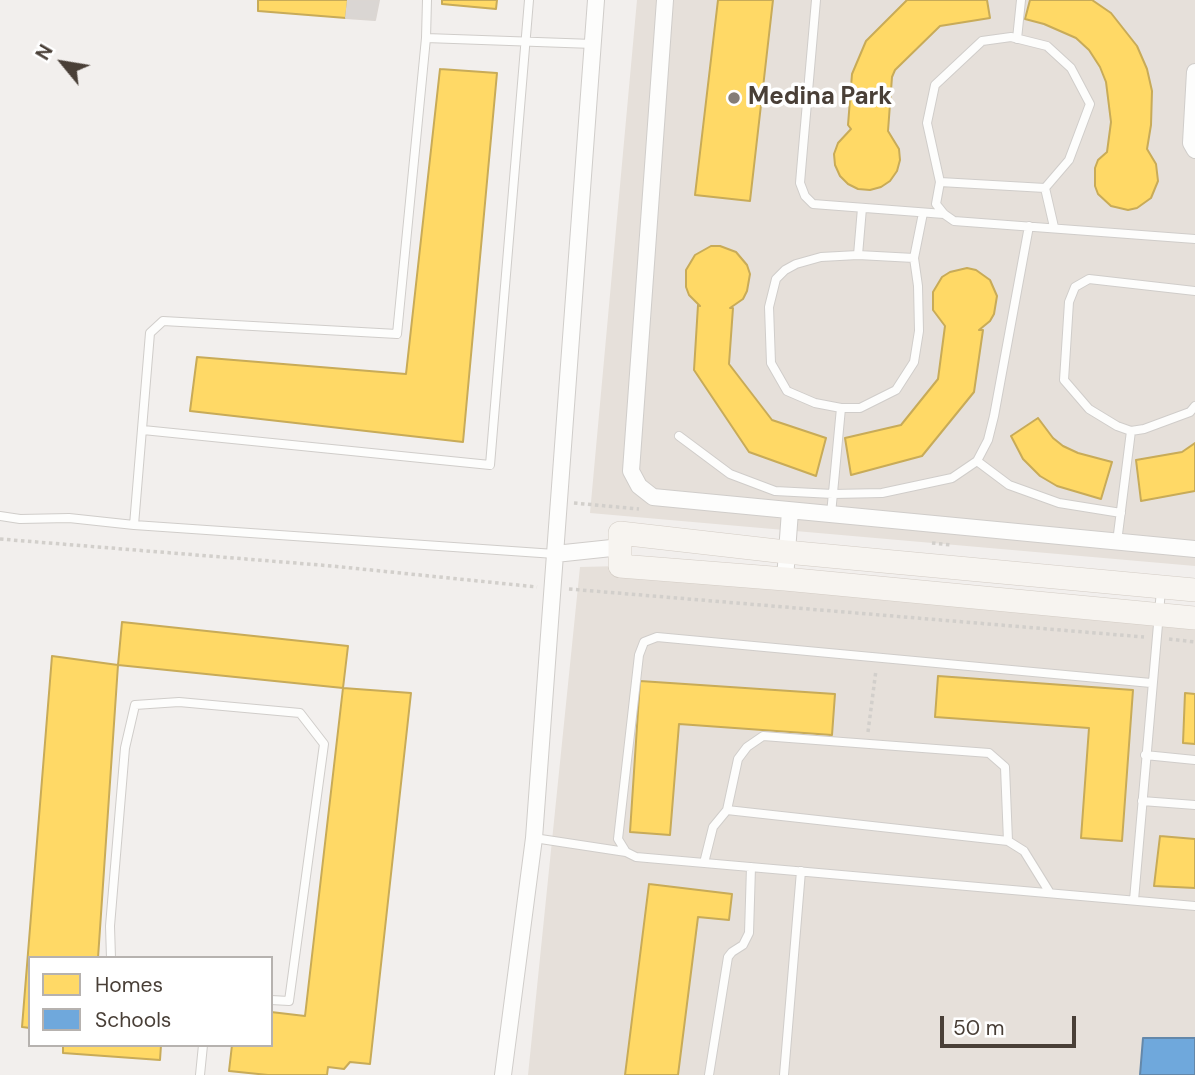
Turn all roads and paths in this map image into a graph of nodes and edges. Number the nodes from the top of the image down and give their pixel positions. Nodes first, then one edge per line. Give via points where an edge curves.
1 (427, 0) edge
2 (529, 0) edge
3 (596, 0) edge
4 (665, 0) edge
5 (816, 0) edge
6 (1021, 0) edge
7 (426, 38) junction
8 (1017, 38) junction
9 (527, 42) junction
10 (593, 44) junction
11 (1195, 72) edge
12 (1195, 150) edge
13 (940, 182) junction
14 (1045, 188) junction
15 (862, 208) junction
16 (923, 213) junction
17 (944, 214) junction
18 (1029, 226) junction
19 (1054, 227) junction
20 (1195, 239) edge
21 (858, 255) junction
22 (914, 258) junction
23 (1195, 291) edge
24 (1195, 406) edge
25 (841, 408) junction
26 (143, 430) junction
27 (1131, 431) junction
28 (679, 436) dead end
29 (976, 461) junction
30 (833, 494) junction
31 (790, 511) junction
32 (1121, 513) junction
33 (831, 514) junction
34 (0, 516) edge
35 (134, 525) junction
36 (0, 539) edge
37 (1117, 543) junction
38 (621, 547) junction
39 (1195, 549) edge
40 (786, 552) junction
41 (555, 554) junction
42 (785, 579) junction
43 (1161, 587) junction
44 (552, 588) junction
45 (1195, 590) edge
46 (1195, 618) edge
47 (1157, 626) junction
48 (1195, 642) edge
49 (878, 657) junction
50 (1151, 682) junction
51 (866, 744) junction
52 (1145, 755) junction
53 (1195, 760) edge
54 (1142, 801) junction
55 (1195, 805) edge
56 (727, 810) junction
57 (534, 838) junction
58 (1008, 841) junction
59 (625, 852) junction
60 (704, 863) junction
61 (751, 867) junction
62 (801, 871) junction
63 (1050, 893) junction
64 (1134, 901) junction
65 (1195, 906) edge
66 (111, 956) edge
67 (273, 1000) edge
68 (203, 1047) edge
69 (200, 1075) edge
70 (503, 1075) edge
71 (709, 1075) edge
72 (785, 1075) edge

1 - 7 lane
2 - 9 lane
3 - 10 street
4 - 31 street via 631,471 653,497
5 - 15 lane via 800,183 813,204
6 - 8 lane
7 - 9 lane
7 - 26 lane via 397,334 163,321 150,333
8 - 13 lane via 982,41 935,85 927,123
8 - 14 lane via 1047,46 1071,68 1090,104 1069,160
9 - 10 lane
9 - 26 lane via 490,465
10 - 41 street
11 - 12 street via 1191,143
13 - 14 lane
13 - 17 lane via 936,204
14 - 19 lane
15 - 16 lane
15 - 21 lane
16 - 17 lane
16 - 22 lane
17 - 18 lane via 954,221
18 - 19 lane
18 - 29 lane via 994,416
19 - 20 lane
21 - 22 lane
21 - 25 lane via 821,257 785,270 776,279 769,307 771,363 787,391
22 - 25 lane via 919,331 914,362 896,390 860,408
23 - 27 lane via 1088,279 1075,287 1069,302 1064,380 1089,409
24 - 27 lane via 1191,412
25 - 30 lane
26 - 35 lane
27 - 32 lane
28 - 30 lane via 730,474 775,491
29 - 30 lane via 952,478 882,494
29 - 32 lane via 1009,485 1059,503
30 - 33 lane
31 - 33 street
31 - 40 street
32 - 37 lane
33 - 37 street
34 - 35 lane
35 - 41 lane
36 - 44 path
37 - 39 street
38 - 40 street via 621,533
38 - 41 street
38 - 42 street via 620,566
40 - 42 street
40 - 43 street
41 - 44 street
42 - 47 street
43 - 45 street
43 - 47 lane
44 - 47 path
44 - 57 street
46 - 47 street
47 - 48 path
47 - 50 lane
49 - 50 lane
49 - 51 path
49 - 59 lane via 657,637 644,642 618,839
50 - 52 lane
51 - 56 lane via 763,736 738,759
51 - 58 lane via 989,753 1005,767
52 - 53 lane
52 - 54 lane
54 - 55 lane
54 - 64 lane
56 - 58 lane
56 - 60 lane via 713,827
57 - 59 lane
57 - 70 street
58 - 63 lane via 1024,851
59 - 60 lane
60 - 61 lane
61 - 62 lane
61 - 71 lane via 749,933 728,957
62 - 63 lane
62 - 72 lane
63 - 64 lane
64 - 65 lane
66 - 67 lane via 125,748 135,705 179,702 300,713 324,744 289,1001
68 - 69 lane

